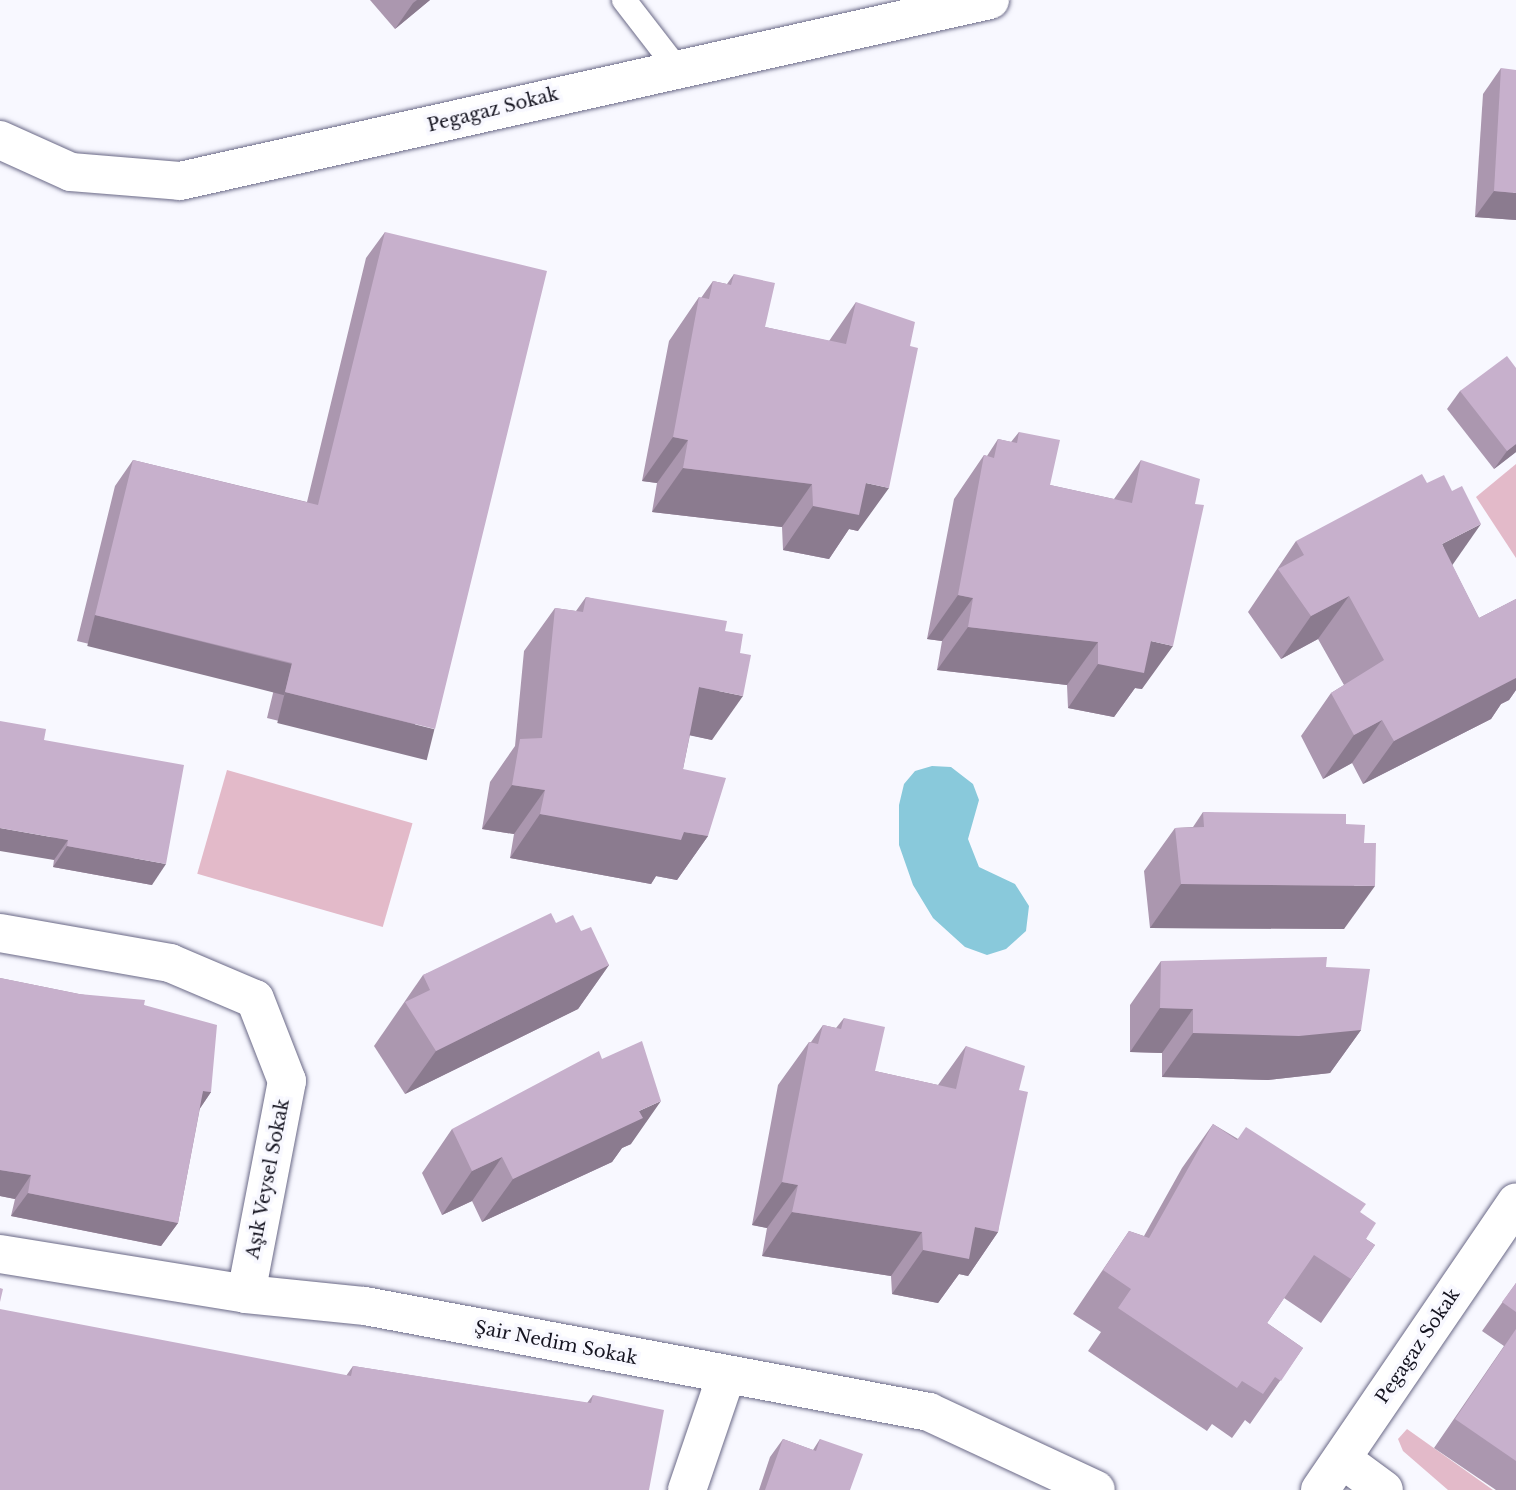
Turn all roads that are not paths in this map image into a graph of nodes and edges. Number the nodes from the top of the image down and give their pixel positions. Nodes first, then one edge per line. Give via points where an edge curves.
1 (624, 0) edge
2 (990, 0) edge
3 (675, 66) junction
4 (0, 140) edge
5 (0, 933) edge
6 (1516, 1203) edge
7 (0, 1254) edge
8 (246, 1294) junction
9 (726, 1376) junction
10 (1342, 1459) junction
11 (687, 1490) edge
12 (1097, 1490) edge
13 (1320, 1490) edge
14 (1384, 1490) edge

1 - 3 lane
2 - 3 street, Pegagaz Sokak
3 - 4 street, Pegagaz Sokak via 180,181 71,172
5 - 8 street, Aşık Veysel Sokak via 170,963 255,999 287,1082
6 - 10 street, Pegagaz Sokak
7 - 8 street, Şair Nedim Sokak
8 - 9 street, Şair Nedim Sokak via 365,1306
9 - 11 street
9 - 12 street, Şair Nedim Sokak via 929,1412
10 - 13 street, Pegagaz Sokak
10 - 14 street

